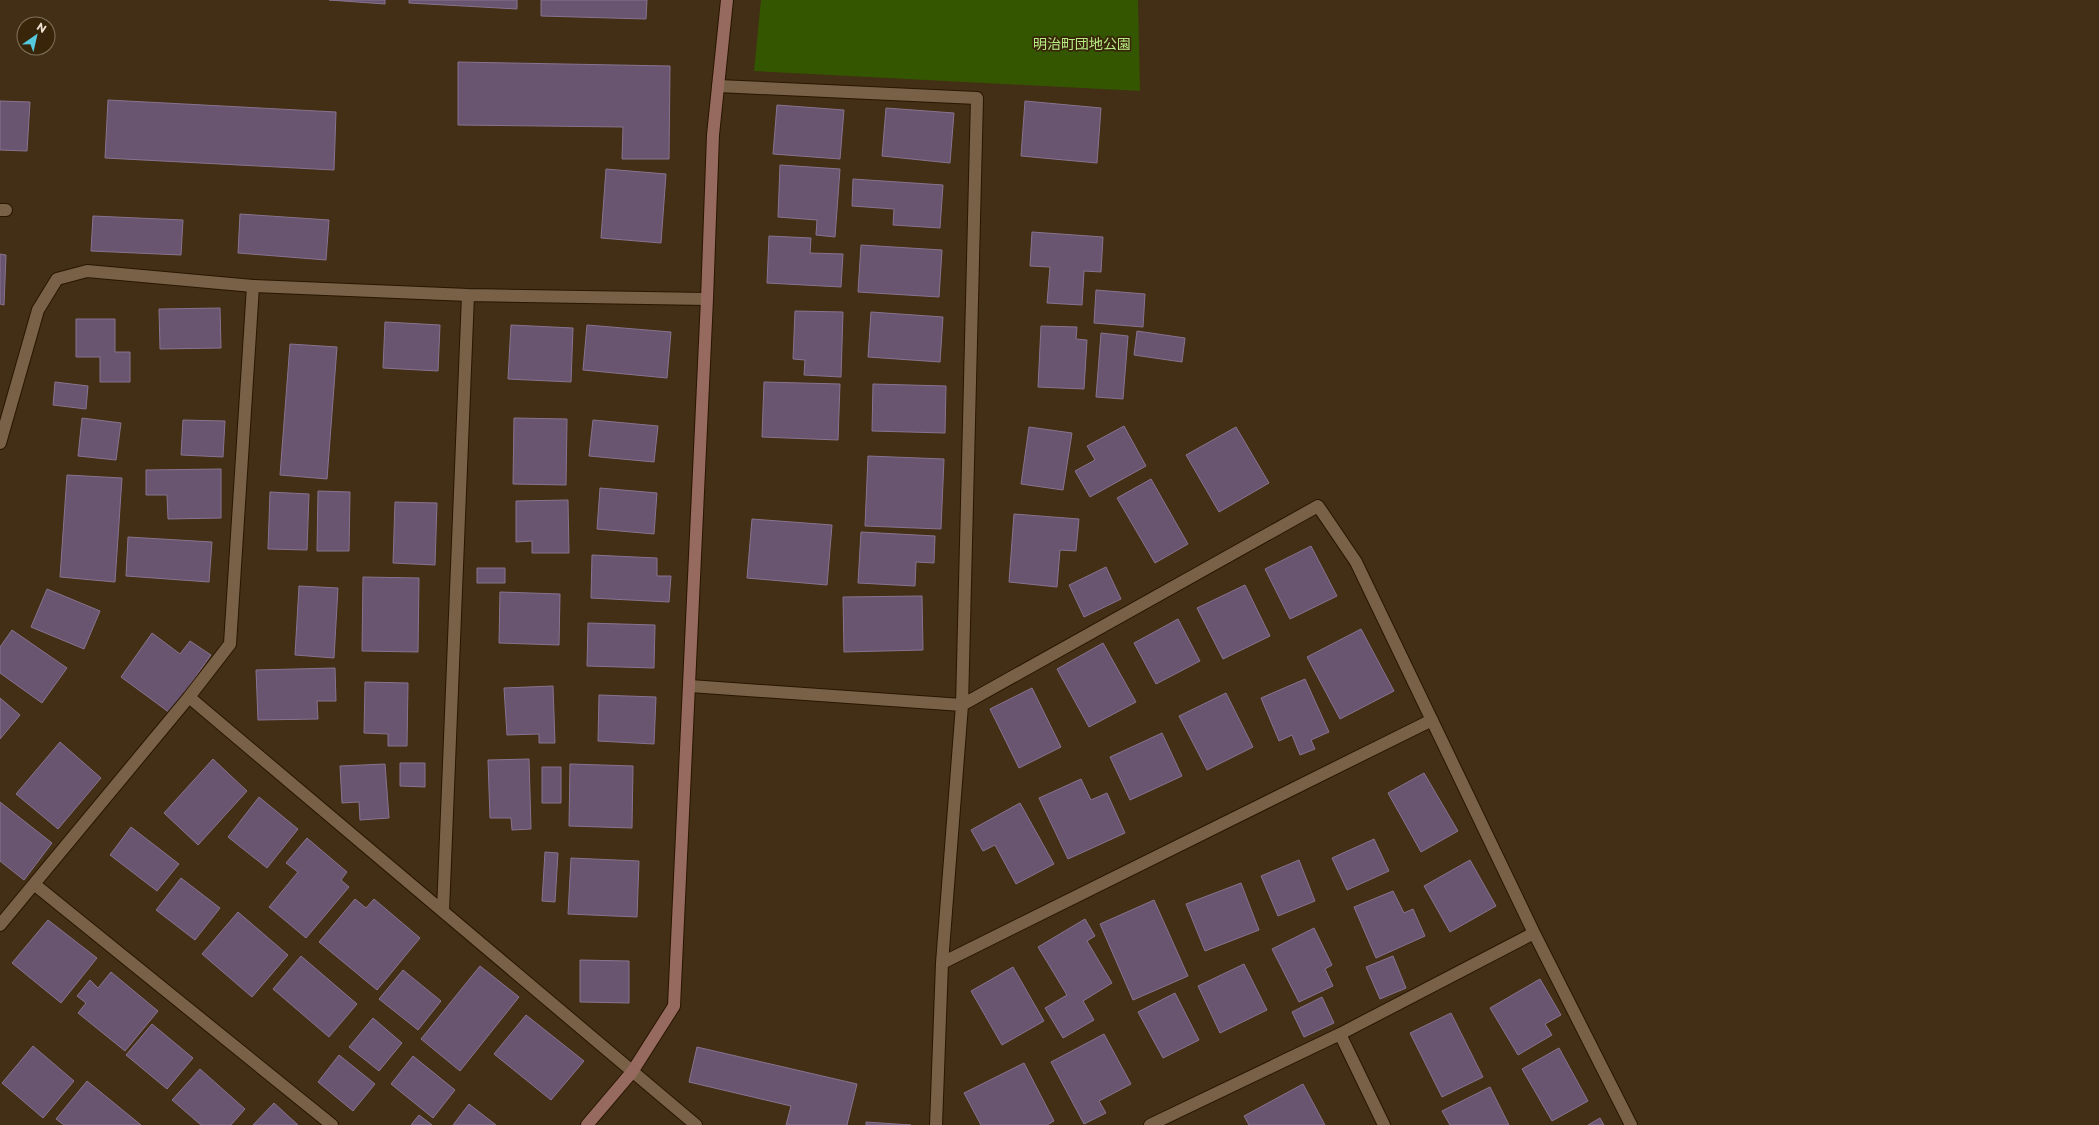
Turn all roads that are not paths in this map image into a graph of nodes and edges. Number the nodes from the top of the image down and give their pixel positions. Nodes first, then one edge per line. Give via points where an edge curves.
1 (728, 0) edge
2 (718, 86) junction
3 (254, 286) junction
4 (468, 295) junction
5 (707, 299) junction
6 (0, 443) edge
7 (690, 686) junction
8 (189, 697) junction
9 (962, 705) junction
10 (1432, 720) junction
11 (34, 884) junction
12 (443, 911) junction
13 (0, 925) edge
14 (1534, 933) junction
15 (942, 963) junction
16 (1340, 1034) junction
17 (632, 1072) junction
18 (332, 1125) edge
19 (587, 1125) edge
20 (696, 1125) edge
21 (936, 1125) edge
22 (1150, 1125) edge
23 (1384, 1125) edge
24 (1631, 1125) edge

1 - 2 street
2 - 5 street via 712,135
2 - 9 street via 977,98
3 - 4 street
3 - 6 street via 87,271 57,279 38,310
3 - 8 street via 230,644
4 - 5 street
4 - 12 street
5 - 7 street
7 - 9 street
7 - 17 street via 674,1006
8 - 11 street
8 - 12 street
9 - 10 street via 1318,506 1356,562
9 - 15 street
10 - 14 street
10 - 15 street
11 - 13 street
11 - 18 street
12 - 17 street
14 - 16 street
14 - 24 street
15 - 21 street
16 - 22 street
16 - 23 street
17 - 19 street
17 - 20 street

